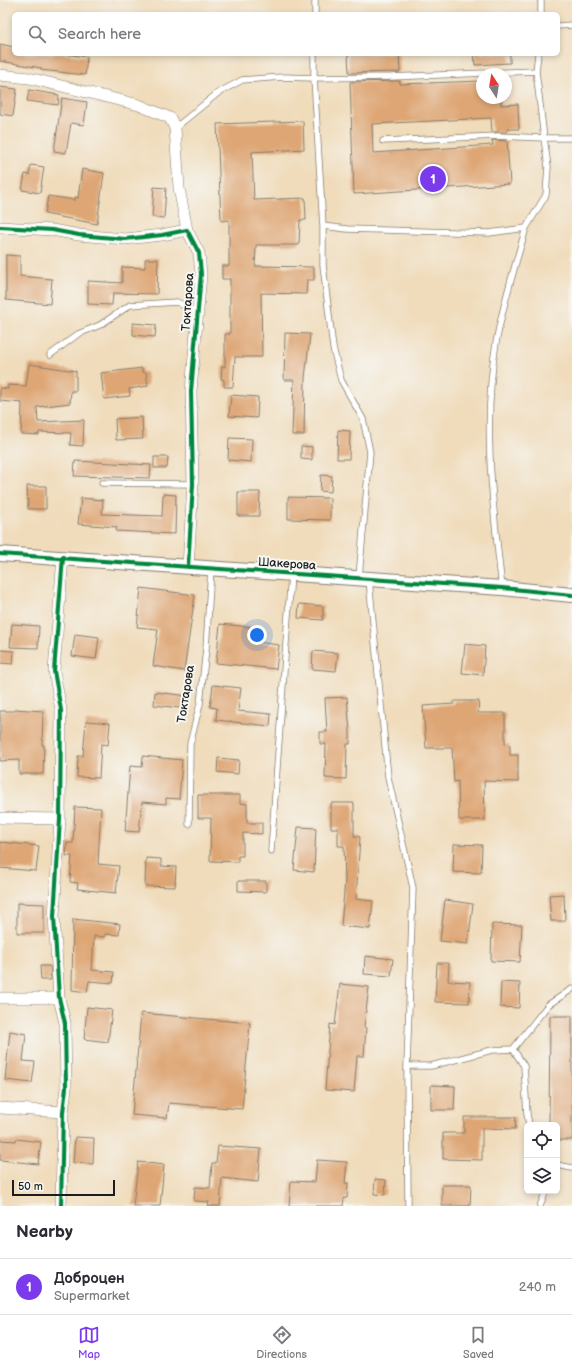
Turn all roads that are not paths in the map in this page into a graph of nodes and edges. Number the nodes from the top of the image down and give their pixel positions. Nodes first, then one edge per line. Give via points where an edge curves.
1 (315, 0) edge
2 (541, 0) edge
3 (315, 12) edge
4 (541, 12) edge
5 (572, 25) edge
6 (560, 26) edge
7 (314, 56) edge
8 (538, 56) edge
9 (536, 71) junction
10 (0, 76) edge
11 (314, 78) junction
12 (175, 128) junction
13 (544, 138) junction
14 (572, 138) edge
15 (384, 141) dead end
16 (323, 226) junction
17 (0, 227) edge
18 (526, 228) junction
19 (187, 230) junction
20 (198, 313) junction
21 (50, 355) dead end
22 (102, 483) dead end
23 (193, 484) junction
24 (0, 554) edge
25 (63, 557) junction
26 (188, 568) junction
27 (211, 569) junction
28 (291, 574) junction
29 (363, 579) junction
30 (502, 588) junction
31 (572, 595) edge
32 (0, 818) edge
33 (60, 819) junction
34 (189, 824) dead end
35 (271, 851) dead end
36 (572, 989) edge
37 (0, 998) edge
38 (59, 998) junction
39 (513, 1049) junction
40 (407, 1066) junction
41 (0, 1108) edge
42 (62, 1112) junction
43 (528, 1122) edge
44 (560, 1167) edge
45 (572, 1168) edge
46 (545, 1194) edge
47 (62, 1206) edge
48 (408, 1206) edge
49 (540, 1206) edge

1 - 3 lane
2 - 4 lane
5 - 6 lane
7 - 11 lane
8 - 9 lane
9 - 11 lane
9 - 13 lane
10 - 12 street via 29,78 139,105 170,118
11 - 12 lane via 242,80 218,93
11 - 16 lane
12 - 19 street, Токтарова via 179,188
13 - 14 lane
13 - 15 lane via 498,136
13 - 18 lane via 548,167 546,195
16 - 18 lane via 489,234
16 - 29 lane via 323,265 333,348 341,380 363,419 370,452
17 - 19 street via 125,239
18 - 30 lane via 506,296 496,344 490,397 490,473
19 - 20 street, Токтарова via 199,253 201,274
20 - 21 lane via 177,302 130,305 100,325 78,334
20 - 23 street, Токтарова via 191,391
22 - 23 lane
23 - 26 street, Токтарова
24 - 25 street, Шакерова
25 - 26 street, Шакерова
25 - 33 street via 54,670 61,710
26 - 27 street, Шакерова
27 - 28 street, Шакерова
27 - 34 lane, Токтарова via 200,704 190,744
28 - 29 street, Шакерова
28 - 35 lane
29 - 30 street, Шакерова
29 - 40 lane via 388,777 413,888
30 - 31 street, Шакерова
32 - 33 street
33 - 38 street via 54,916
36 - 39 lane via 548,1005
37 - 38 street
38 - 42 street via 65,1023 66,1088
39 - 40 lane via 492,1050 431,1066
39 - 43 lane via 524,1066
40 - 48 lane
41 - 42 street
42 - 47 street
44 - 45 lane
46 - 49 lane

